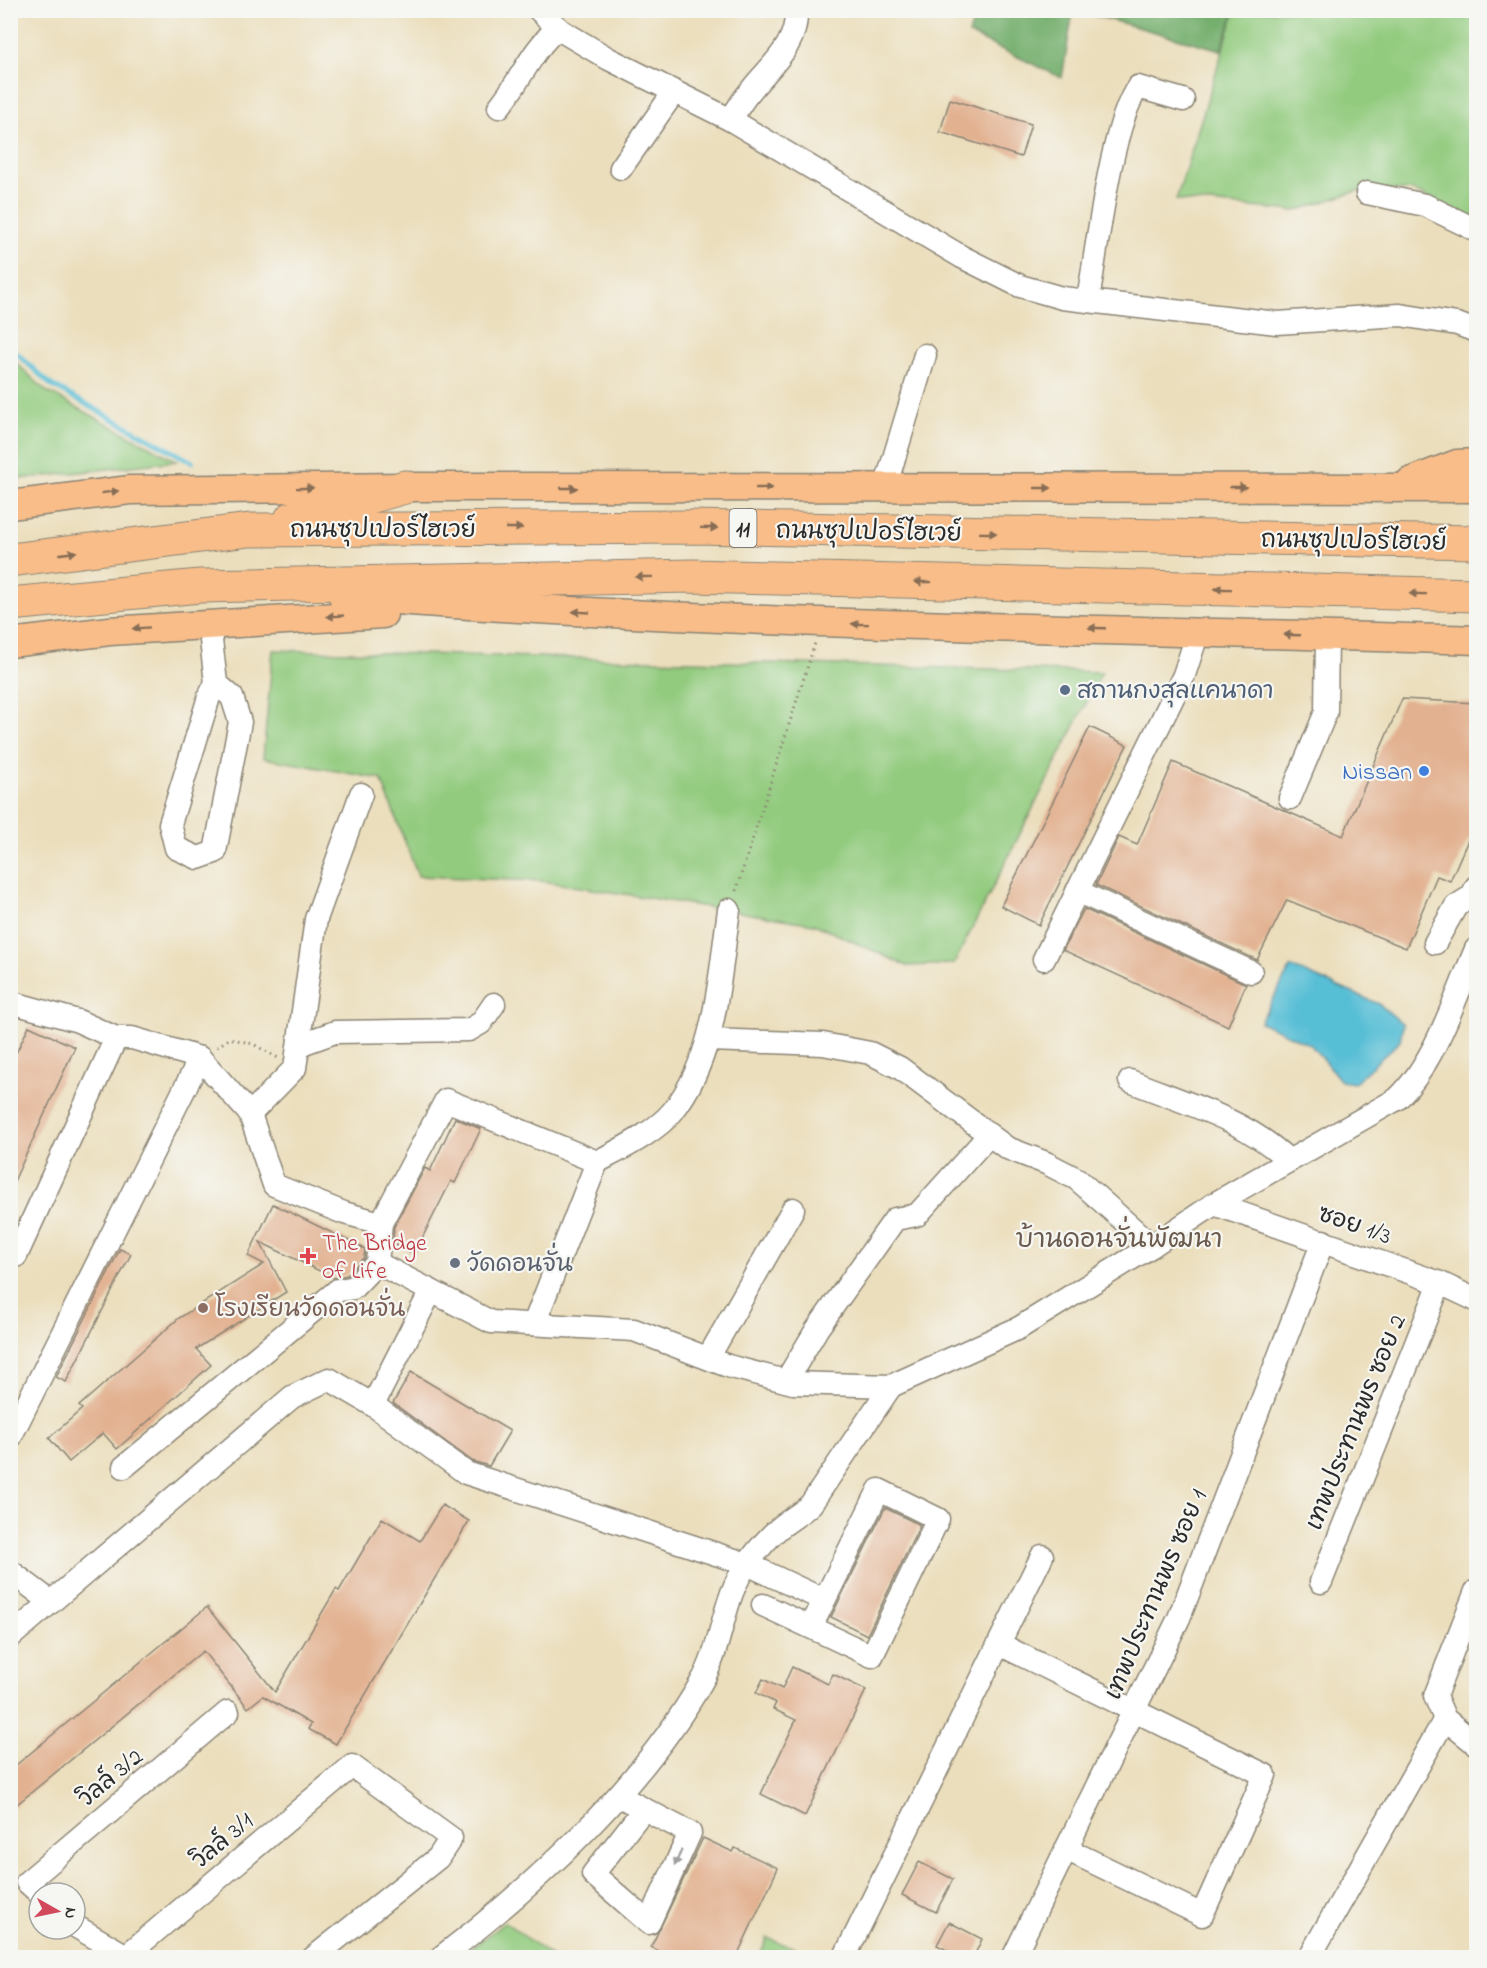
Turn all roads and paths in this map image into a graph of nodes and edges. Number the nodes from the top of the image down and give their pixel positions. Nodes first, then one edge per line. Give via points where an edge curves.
1 (539, 10) edge
2 (796, 10) edge
3 (558, 28) junction
4 (674, 92) junction
5 (1183, 100) dead end
6 (499, 107) dead end
7 (731, 120) junction
8 (621, 168) dead end
9 (1367, 193) dead end
10 (1476, 230) edge
11 (1088, 300) junction
12 (1476, 331) edge
13 (925, 355) dead end
14 (1476, 463) edge
15 (405, 487) junction
16 (1397, 487) junction
17 (885, 488) junction
18 (1476, 489) edge
19 (10, 505) edge
20 (249, 530) junction
21 (1476, 542) edge
22 (10, 561) edge
23 (228, 586) junction
24 (1476, 595) edge
25 (60, 599) junction
26 (10, 604) edge
27 (499, 608) junction
28 (10, 611) edge
29 (209, 623) junction
30 (822, 623) junction
31 (1198, 632) junction
32 (1327, 636) junction
33 (1434, 639) junction
34 (1476, 640) edge
35 (10, 643) edge
36 (1476, 652) edge
37 (216, 684) junction
38 (361, 794) dead end
39 (1290, 798) dead end
40 (1476, 887) edge
41 (1077, 891) junction
42 (729, 910) joint
43 (1435, 943) dead end
44 (1476, 949) edge
45 (1044, 959) dead end
46 (1251, 972) dead end
47 (10, 1002) edge
48 (494, 1004) dead end
49 (116, 1038) junction
50 (709, 1040) junction
51 (299, 1044) junction
52 (200, 1058) junction
53 (295, 1068) junction
54 (1130, 1081) dead end
55 (250, 1114) junction
56 (988, 1136) junction
57 (1288, 1160) junction
58 (597, 1162) junction
59 (1214, 1203) junction
60 (793, 1209) dead end
61 (381, 1223) junction
62 (1323, 1242) junction
63 (1152, 1246) junction
64 (16, 1256) dead end
65 (377, 1263) junction
66 (1440, 1283) junction
67 (431, 1291) junction
68 (1476, 1300) edge
69 (534, 1324) junction
70 (708, 1358) junction
71 (786, 1381) junction
72 (891, 1386) junction
73 (373, 1405) junction
74 (10, 1438) edge
75 (124, 1467) dead end
76 (1042, 1556) dead end
77 (747, 1564) junction
78 (10, 1571) edge
79 (1321, 1582) dead end
80 (1476, 1591) edge
81 (824, 1600) junction
82 (51, 1602) junction
83 (763, 1605) dead end
84 (811, 1627) junction
85 (10, 1637) edge
86 (999, 1644) junction
87 (228, 1712) dead end
88 (1135, 1712) junction
89 (1445, 1719) junction
90 (1476, 1743) edge
91 (619, 1796) junction
92 (644, 1809) junction
93 (1066, 1849) junction
94 (41, 1881) edge
95 (87, 1933) edge
96 (129, 1956) edge
97 (313, 1958) edge
98 (440, 1958) edge
99 (844, 1958) edge
100 (1013, 1958) edge
101 (1310, 1958) edge

1 - 3 street
2 - 7 street via 794,35 788,46
3 - 4 street
3 - 6 street via 545,38
4 - 7 street
4 - 8 street
5 - 11 street via 1138,87 1129,100 1114,155
7 - 11 street via 989,272 1051,295
9 - 10 street via 1425,205
11 - 12 street via 1277,323 1400,315
13 - 17 street
14 - 16 main road via 1456,464
15 -> 17 main road
19 -> 15 main road via 130,490
15 - 20 highway
17 -> 16 main road
16 - 18 main road
20 -> 21 highway, ถนนซุปเปอร์ไฮเวย์ / 11 via 690,527
22 -> 20 highway, ถนนซุปเปอร์ไฮเวย์ / 11
24 -> 23 highway, ถนนซุปเปอร์ไฮเวย์ / 11 via 692,576
23 - 25 highway, ถนนซุปเปอร์ไฮเวย์ / 11
23 - 27 main road
25 - 26 highway, ถนนซุปเปอร์ไฮเวย์ / 11
25 - 28 highway
27 -> 29 main road
30 -> 27 main road
29 -> 35 main road
29 - 37 street
31 -> 30 main road
30 - 42 path
32 -> 31 main road
31 - 41 street via 1184,675
32 - 33 main road
32 - 39 street via 1326,712
33 - 34 main road
33 - 36 main road
37 - 37 street via 232,697 240,722 215,852 198,858 177,848 170,824 208,697
38 - 51 street via 316,919
40 - 43 street via 1473,896 1456,906
41 - 45 street
41 - 46 street
42 - 50 street
44 - 57 street via 1424,1068 1411,1086 1384,1107
47 - 49 street via 78,1021
48 - 51 street via 482,1023 469,1030 335,1032
49 - 52 street via 132,1038
49 - 64 street
50 - 56 street via 823,1044 870,1053 900,1068
50 - 58 street via 697,1072 672,1112 636,1141
51 - 53 street
52 - 53 path via 230,1038 253,1044
52 - 55 street
52 - 74 street
53 - 55 street
54 - 57 street via 1241,1126 1273,1145
55 - 61 street via 274,1185
56 - 63 street via 1077,1179
56 - 71 street via 917,1215 896,1219 817,1329
57 - 59 street
58 - 61 street via 446,1100
58 - 69 street
59 - 62 street, ซอย 1/3
59 - 63 street
60 - 70 street
61 - 65 street
62 - 66 street, ซอย 1/3
62 - 88 street, เทพประทานพร ซอย 1 via 1179,1618
63 - 72 street via 1019,1328
65 - 67 street
65 - 75 street via 353,1288 338,1290
66 - 68 street, ซอย 1/3
66 - 79 street, เทพประทานพร ซอย 2
67 - 69 street via 491,1322
67 - 73 street
69 - 70 street via 634,1330
70 - 71 street
71 - 72 street
72 - 77 street via 811,1504 799,1517 782,1526
73 - 77 street via 466,1473
73 - 82 street via 329,1379 292,1397
76 - 86 street
77 - 81 street
77 - 91 street via 703,1680
78 - 82 street
80 - 89 street via 1435,1696
81 - 84 street
81 - 84 street via 879,1490 938,1519 872,1656
82 - 85 street
83 - 84 street
86 - 88 street
86 - 99 street
87 - 94 street, วิลล์ 3/2
88 - 93 street, เทพประทานพร ซอย 1
88 - 93 street via 1265,1775 1202,1915
89 - 90 street
89 - 101 street
91 - 92 street
91 - 98 street via 514,1898
92 -> 92 street via 690,1833 650,1923 593,1874
93 - 100 street, เทพประทานพร ซอย 1
95 - 96 street
96 - 97 street, วิลล์ 3/1 via 352,1766 451,1838 438,1858

